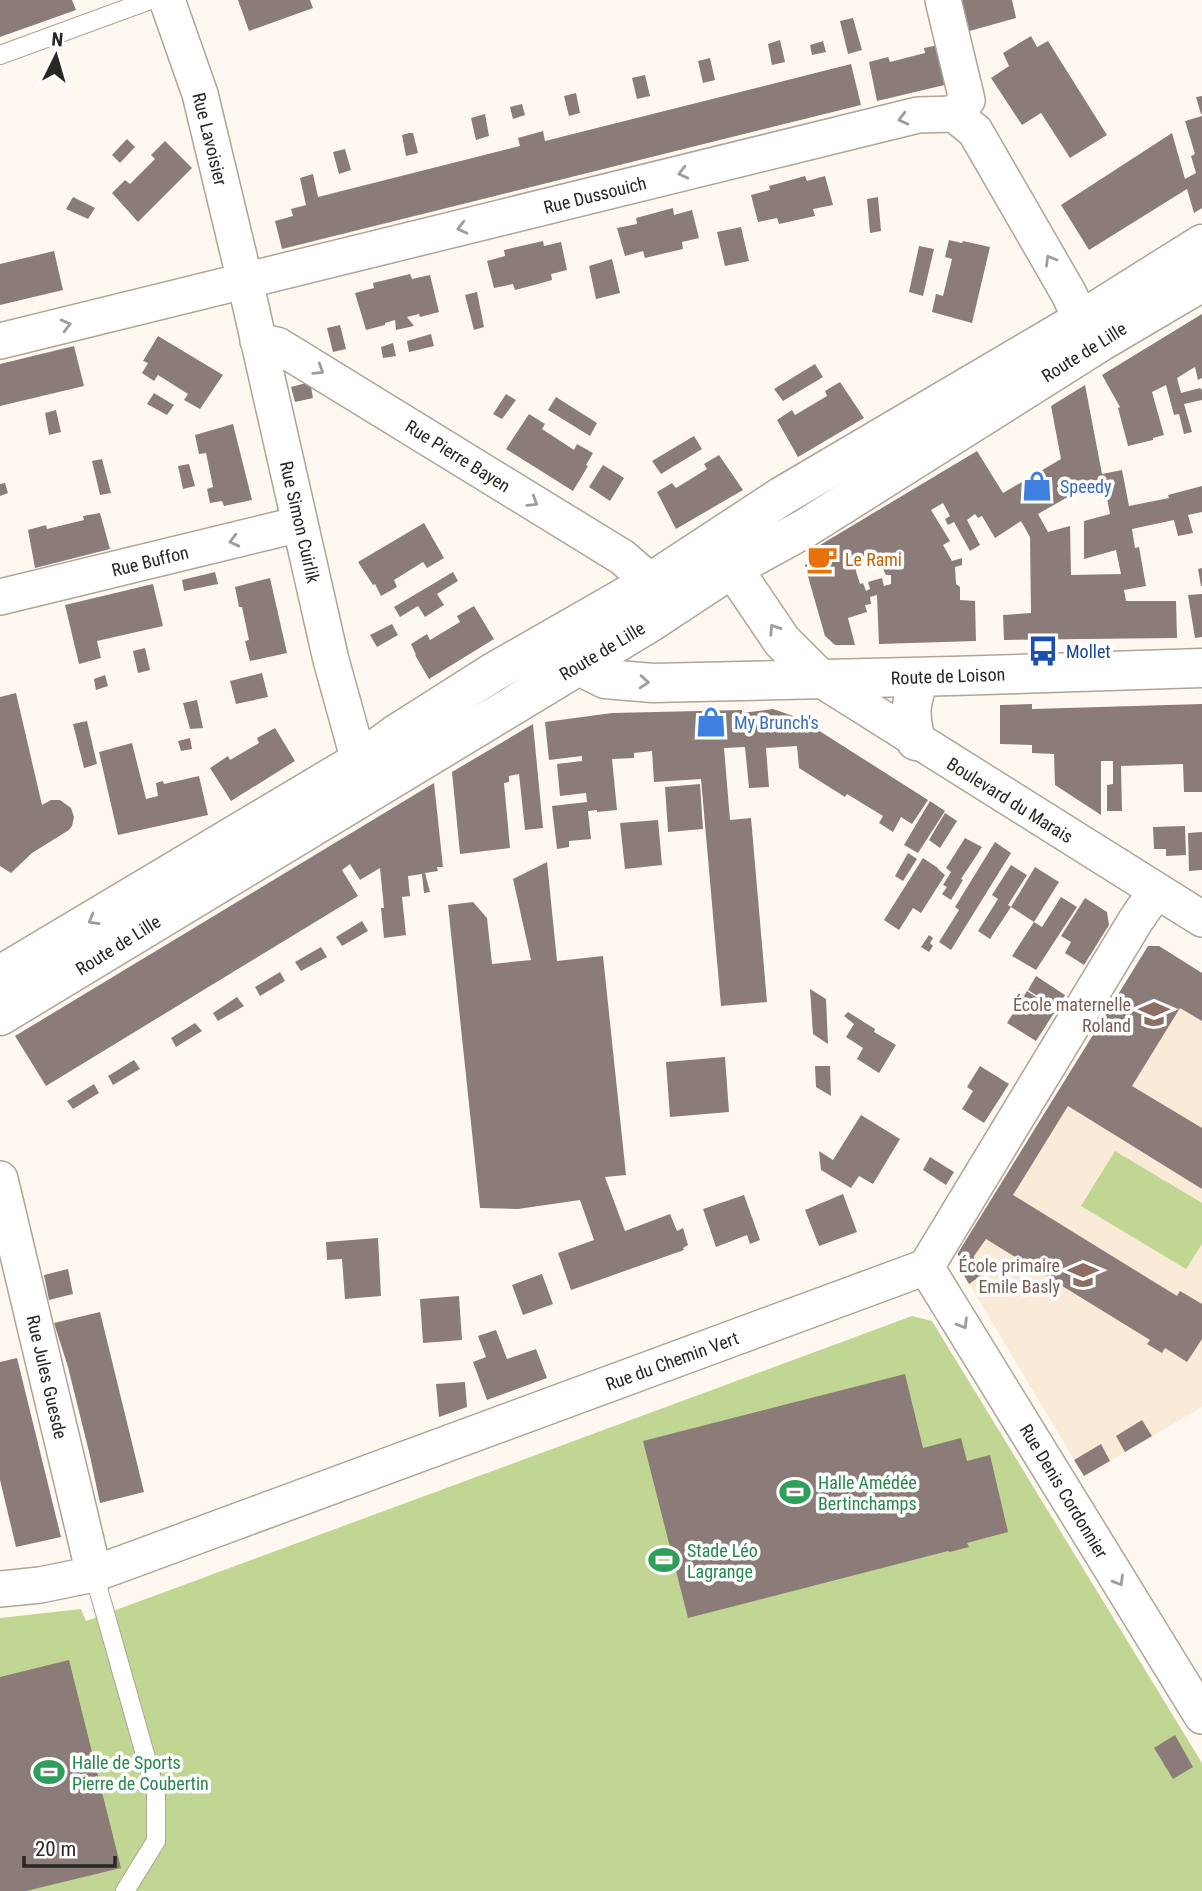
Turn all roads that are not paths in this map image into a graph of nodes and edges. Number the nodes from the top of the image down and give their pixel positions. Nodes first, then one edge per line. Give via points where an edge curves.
1 (150, 0) edge
2 (167, 0) edge
3 (943, 0) edge
4 (0, 55) edge
5 (954, 114) junction
6 (1202, 244) edge
7 (1202, 262) edge
8 (245, 281) junction
9 (1202, 282) edge
10 (1081, 320) junction
11 (0, 341) edge
12 (258, 341) junction
13 (892, 451) dead end
14 (791, 510) dead end
15 (300, 524) junction
16 (724, 554) junction
17 (651, 582) junction
18 (0, 597) edge
19 (578, 644) junction
20 (1202, 668) edge
21 (920, 677) junction
22 (820, 679) junction
23 (916, 741) junction
24 (399, 754) dead end
25 (359, 761) junction
26 (1156, 891) junction
27 (1202, 919) edge
28 (124, 941) junction
29 (34, 954) junction
30 (0, 975) edge
31 (0, 993) edge
32 (0, 1016) edge
33 (0, 1179) edge
34 (926, 1266) junction
35 (94, 1574) junction
36 (0, 1589) edge
37 (1202, 1716) edge
38 (125, 1891) edge

1 - 4 lane
2 - 8 street, Rue Lavoisier via 200,94
3 - 5 street via 967,100
5 -> 8 street, Rue Dussouich via 918,116
10 -> 5 street via 975,131
6 - 10 main road, Route de Lille
7 - 13 lane
11 -> 8 street, Rue Dussouich
8 - 12 street, Rue Simon Cuirlik
9 - 16 main road, Route de Lille via 804,529
10 - 16 main road, Route de Lille via 792,490
12 - 15 street, Rue Simon Cuirlik
12 -> 17 street, Rue Pierre Bayen via 300,358 621,557
14 - 16 lane
15 -> 18 street, Rue Buffon
15 - 25 street, Rue Simon Cuirlik
16 - 17 main road, Route de Lille
16 - 19 main road, Route de Lille via 651,622
22 -> 16 main road via 782,641
17 - 19 main road, Route de Lille
19 -> 22 main road, Route de Loison via 605,679 653,683
19 - 25 main road, Route de Lille via 492,673
19 - 28 main road, Route de Lille
20 - 21 main road, Route de Loison
21 - 22 main road, Route de Loison
21 - 23 main road via 910,718
22 - 23 street, Boulevard du Marais
23 - 26 street, Boulevard du Marais
24 - 28 lane via 154,899 132,921
25 -> 29 main road, Route de Lille
26 - 27 street, Boulevard du Marais
26 - 34 street
28 - 32 main road, Route de Lille
29 - 30 main road, Route de Lille
29 - 31 lane via 19,979
33 - 35 street, Rue Jules Guesde
34 - 35 street, Rue du Chemin Vert
34 -> 37 street, Rue Denis Cordonnier
35 - 36 street, Rue du Chemin Vert
35 - 38 lane via 156,1793 156,1841

